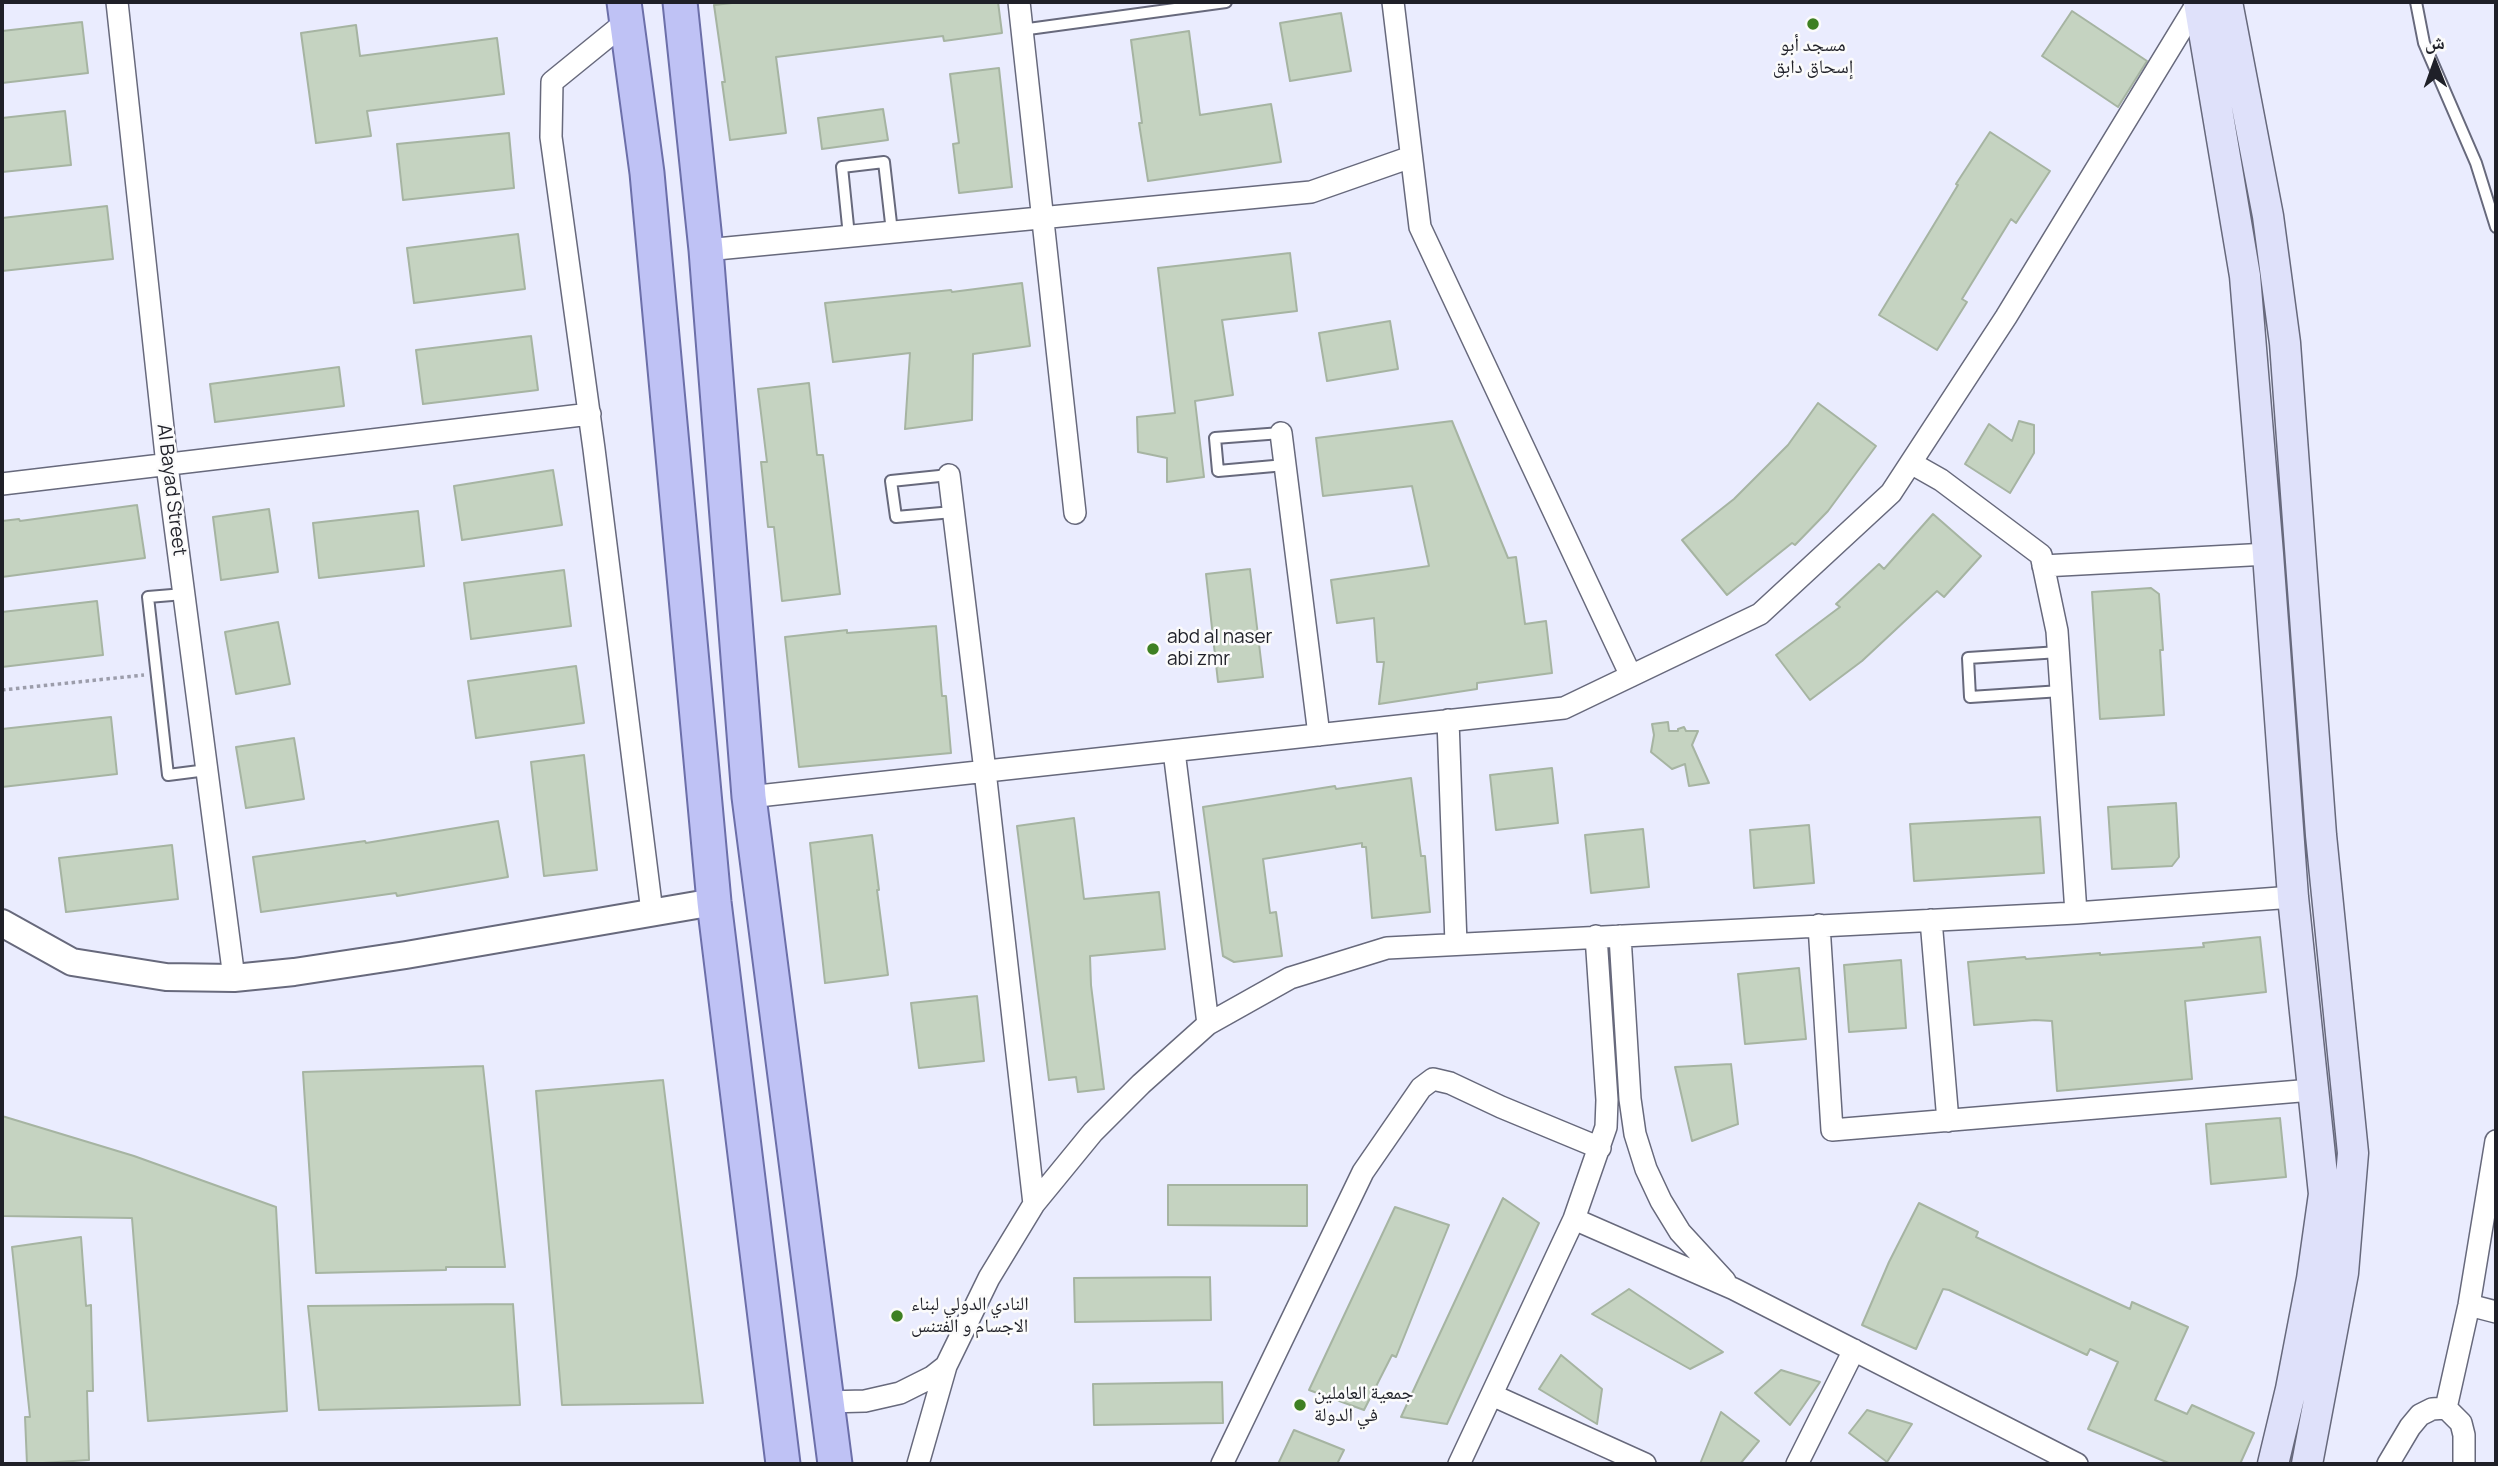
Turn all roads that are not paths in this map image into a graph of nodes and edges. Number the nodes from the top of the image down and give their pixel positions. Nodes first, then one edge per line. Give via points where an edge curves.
1 (117, 2) edge
2 (680, 2) edge
3 (1019, 2) edge
4 (1226, 2) edge
5 (1393, 2) edge
6 (2198, 2) edge
7 (2227, 2) edge
8 (2416, 2) edge
9 (1175, 5) edge
10 (625, 11) edge
11 (1021, 30) junction
12 (1411, 157) junction
13 (1041, 218) junction
14 (2496, 227) edge
15 (892, 232) junction
16 (849, 236) junction
17 (706, 250) junction
18 (590, 414) junction
19 (1281, 433) joint
20 (1911, 463) junction
21 (1284, 465) junction
22 (167, 466) junction
23 (948, 475) joint
24 (2, 484) edge
25 (953, 512) junction
26 (1075, 513) dead end
27 (2268, 554) junction
28 (2043, 566) junction
29 (184, 594) junction
30 (2059, 652) junction
31 (1631, 676) junction
32 (2061, 691) junction
33 (1448, 720) junction
34 (1319, 735) junction
35 (1174, 751) junction
36 (207, 770) junction
37 (985, 771) junction
38 (749, 797) junction
39 (2292, 897) junction
40 (714, 902) junction
41 (652, 912) junction
42 (2076, 913) junction
43 (1931, 920) junction
44 (2, 923) edge
45 (1819, 925) junction
46 (1596, 936) junction
47 (1620, 936) junction
48 (1456, 944) junction
49 (234, 978) junction
50 (1209, 1024) junction
51 (2312, 1090) junction
52 (1948, 1121) junction
53 (2496, 1141) edge
54 (1600, 1148) junction
55 (1034, 1204) junction
56 (1574, 1219) junction
57 (1734, 1289) junction
58 (2469, 1305) junction
59 (2496, 1312) edge
60 (1854, 1350) junction
61 (946, 1366) junction
62 (1492, 1395) junction
63 (826, 1402) junction
64 (2446, 1408) junction
65 (783, 1464) edge
66 (835, 1464) edge
67 (918, 1464) edge
68 (1222, 1464) edge
69 (1459, 1464) edge
70 (1644, 1464) edge
71 (1797, 1464) edge
72 (2077, 1464) edge
73 (2273, 1464) edge
74 (2307, 1464) edge
75 (2388, 1464) edge
76 (2463, 1464) edge

1 - 22 street, Al Bayad Street
2 - 17 main road
3 - 11 street
4 - 9 lane
5 - 12 street
6 - 20 street
6 - 27 main road via 2245,276
7 - 74 main road via 2269,216 2285,343 2320,835 2353,1153 2343,1273
8 - 14 lane via 2424,43 2476,163
9 - 11 lane
10 - 18 street via 552,82 551,137
10 - 40 main road via 647,173
11 - 13 street
12 - 13 street via 1311,192
12 - 31 street via 1420,228
13 - 15 street
13 - 26 street
15 - 16 street
15 - 16 lane via 884,162 842,167
16 - 17 street
17 - 38 main road
18 - 22 street
18 - 41 street
19 - 21 street
19 - 21 lane via 1215,438 1218,471
20 - 28 street via 2041,555
20 - 31 street via 1891,494 1760,614
21 - 34 street
22 - 24 street
22 - 29 street, Al Bayad Street
23 - 25 street
23 - 25 lane via 891,481 896,517
25 - 37 street
27 - 28 street
27 - 39 main road
28 - 30 street
29 - 36 street, Al Bayad Street
29 - 36 lane via 148,597 168,775
30 - 32 street
30 - 32 lane via 1968,658 1970,696
31 - 33 street via 1564,708
32 - 42 street
33 - 34 street
33 - 48 street
34 - 35 street
35 - 37 street
35 - 50 street
36 - 49 street, Al Bayad Street
37 - 38 street
37 - 55 street
38 - 63 main road
39 - 42 street
39 - 51 main road
40 - 41 street
40 - 65 main road
41 - 49 street via 406,955
42 - 43 street
43 - 45 street
43 - 52 street
44 - 49 street via 72,962 166,977
45 - 47 street
45 - 52 street via 1832,1130
46 - 47 street
46 - 48 street
46 - 54 street via 1607,1100
47 - 57 street via 1635,1134 1661,1201 1680,1232
48 - 50 street via 1387,948 1290,978
50 - 55 street via 1093,1132
51 - 52 street
51 - 73 main road via 2324,1194 2294,1375
53 - 58 street
54 - 56 street
54 - 68 street via 1450,1083 1433,1079 1421,1088 1363,1172
55 - 61 street via 989,1278
56 - 57 street
56 - 62 street
57 - 60 street
58 - 59 street
58 - 64 street
60 - 71 street
60 - 72 street
61 - 63 street via 891,1395
61 - 67 street
62 - 69 street
62 - 70 street
63 - 66 main road
64 - 75 street via 2420,1415
64 - 76 street via 2461,1423

